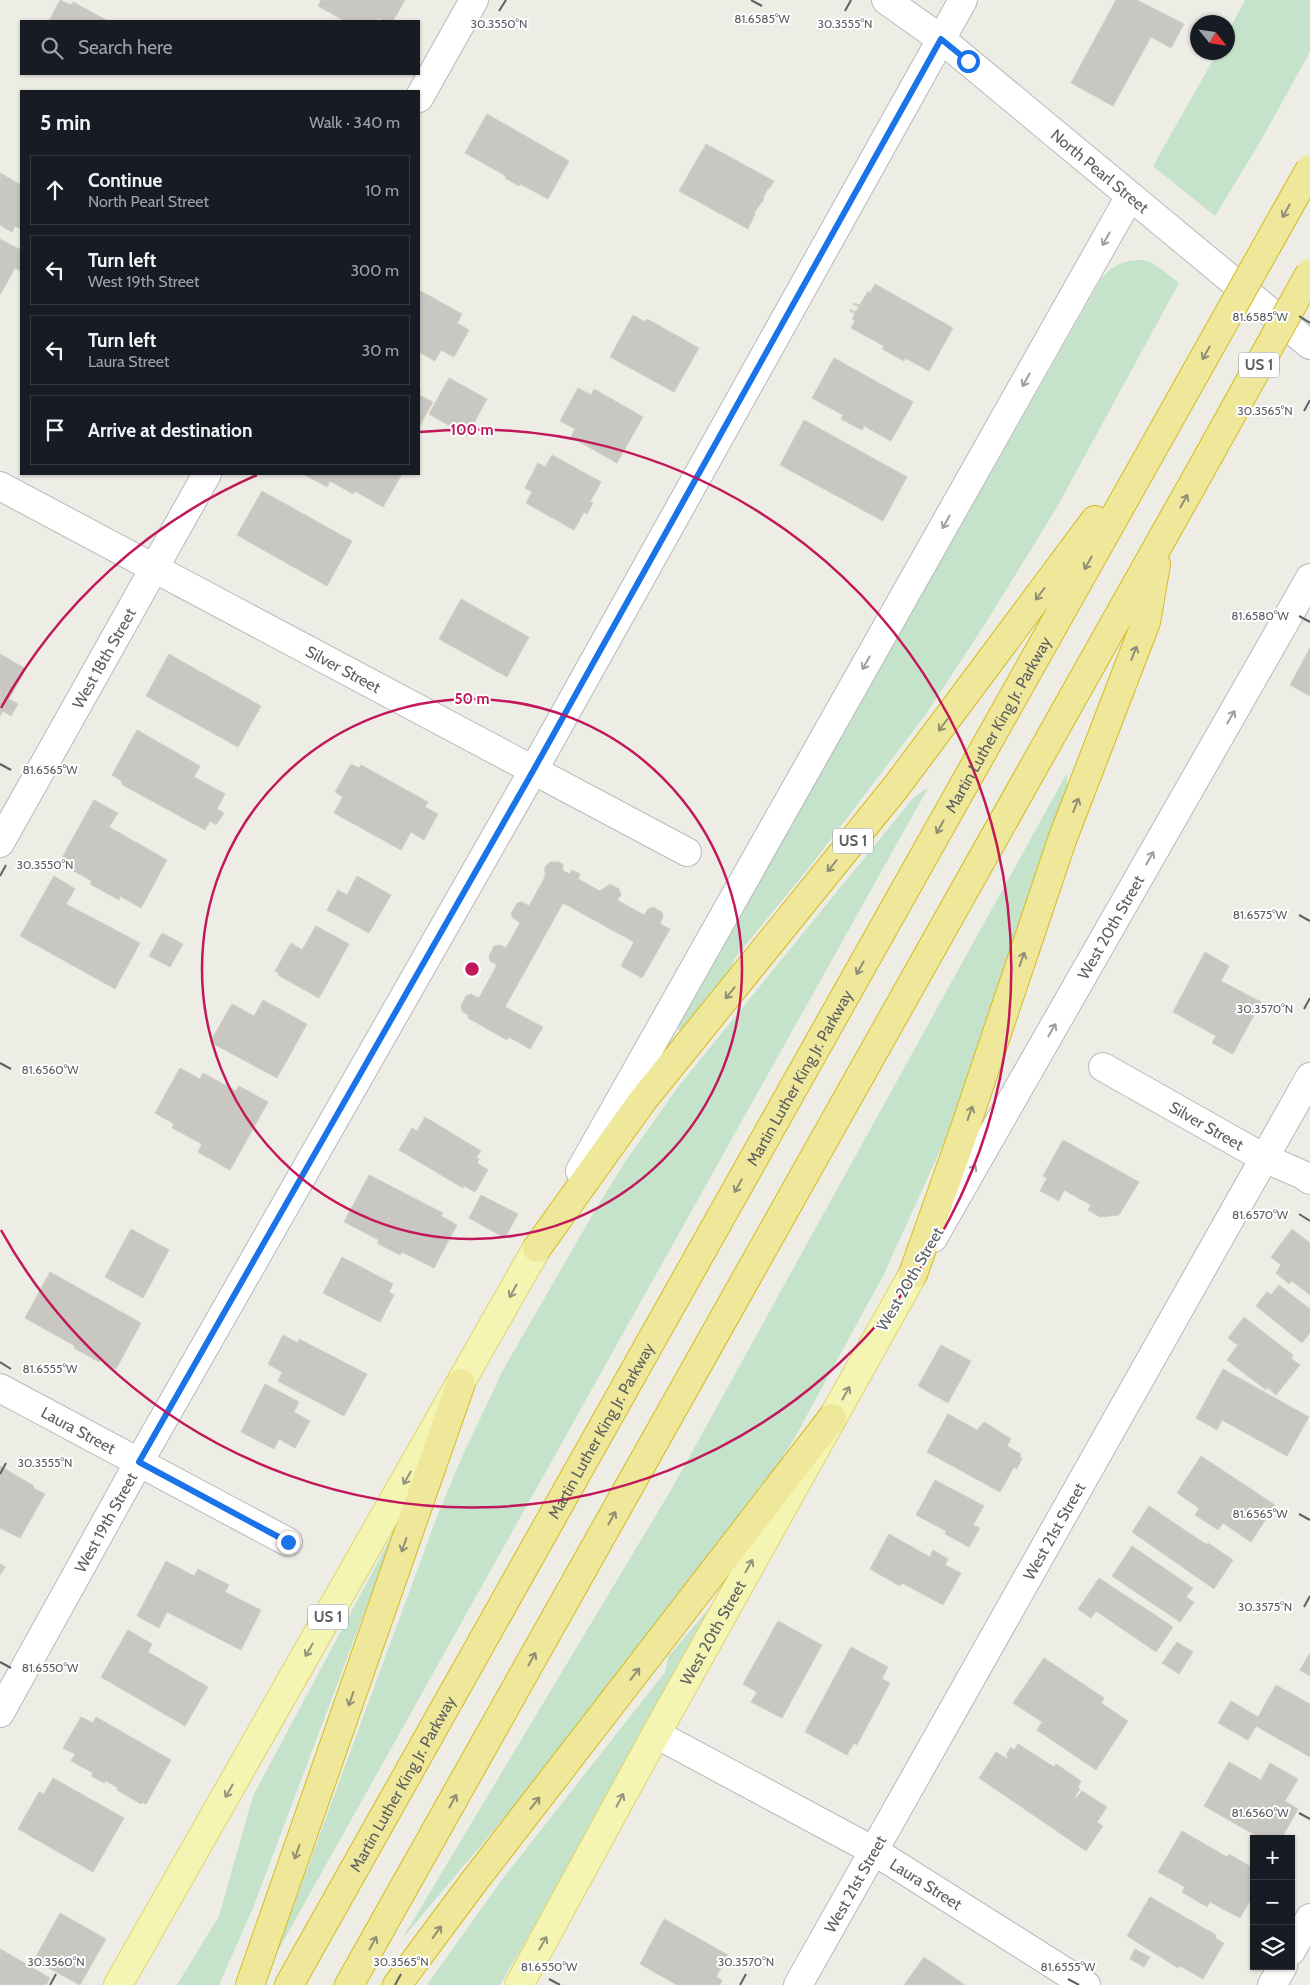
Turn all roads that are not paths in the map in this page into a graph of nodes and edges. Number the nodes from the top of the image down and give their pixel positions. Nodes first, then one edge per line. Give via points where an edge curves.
1 (474, 0) edge
2 (886, 0) edge
3 (963, 0) edge
4 (941, 39) junction
5 (420, 96) edge
6 (1310, 169) edge
7 (1130, 196) junction
8 (1310, 273) edge
9 (1310, 344) edge
10 (1164, 429) junction
11 (206, 475) edge
12 (0, 486) edge
13 (1160, 544) junction
14 (154, 568) junction
15 (1310, 578) edge
16 (533, 771) junction
17 (0, 843) edge
18 (687, 852) dead end
19 (1103, 1067) dead end
20 (1310, 1077) edge
21 (1264, 1158) junction
22 (1310, 1180) edge
23 (537, 1248) junction
24 (913, 1274) junction
25 (461, 1384) junction
26 (0, 1388) edge
27 (832, 1418) junction
28 (139, 1462) junction
29 (288, 1542) dead end
30 (0, 1713) edge
31 (656, 1734) junction
32 (874, 1851) junction
33 (1310, 1918) edge
34 (1295, 1944) edge
35 (1281, 1970) edge
36 (118, 1985) edge
37 (250, 1985) edge
38 (289, 1985) edge
39 (349, 1985) edge
40 (397, 1985) edge
41 (519, 1985) edge
42 (798, 1985) edge
43 (1086, 1985) edge
44 (1272, 1985) edge

1 - 5 street
2 - 4 street, North Pearl Street
3 - 4 street, West 19th Street
4 - 7 street, North Pearl Street
4 - 16 street, West 19th Street
6 -> 10 highway, Martin Luther King Jr. Parkway / US 1, bridge
7 - 9 street, North Pearl Street
7 -> 23 street
13 -> 8 highway, US 1, bridge
10 -> 23 highway, US 1 via 896,787 644,1100
10 -> 38 highway, Martin Luther King Jr. Parkway
11 - 14 street, West 18th Street
12 - 14 street, Silver Street
24 -> 13 highway via 1062,840 1146,622
39 -> 13 highway
14 - 16 street, Silver Street
14 - 17 street, West 18th Street
24 -> 15 street, West 20th Street
16 - 18 street, Silver Street
16 - 28 street, West 19th Street
19 - 21 street, Silver Street
20 - 21 street, West 21st Street
21 - 22 street, Silver Street
21 - 32 street, West 21st Street
23 -> 25 main road, US 1
27 -> 24 main road, West 20th Street
25 -> 36 main road, US 1
25 -> 37 highway
26 - 28 street, Laura Street
31 -> 27 main road, West 20th Street
40 -> 27 highway
28 - 29 street, Laura Street
28 - 30 street, West 19th Street
31 - 32 street, Laura Street
41 -> 31 main road, West 20th Street
32 - 42 street, West 21st Street
32 - 43 street, Laura Street
33 - 34 street
35 - 44 street

